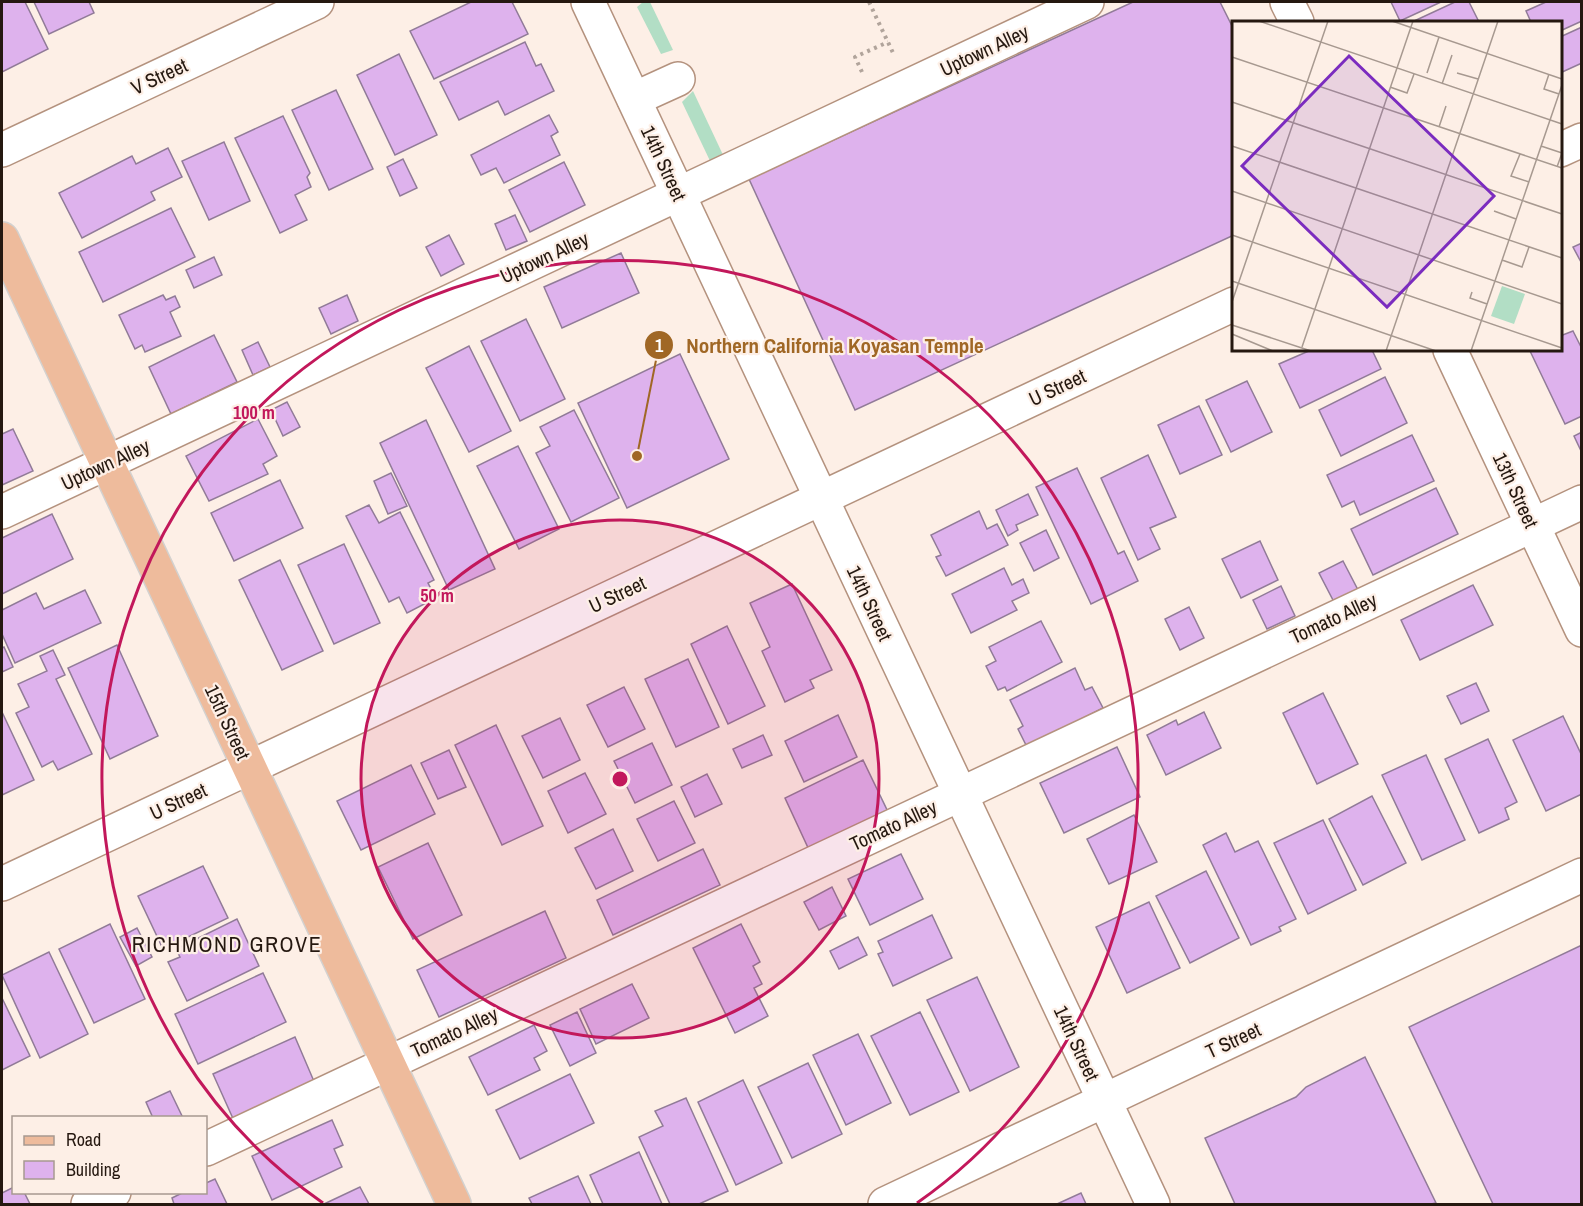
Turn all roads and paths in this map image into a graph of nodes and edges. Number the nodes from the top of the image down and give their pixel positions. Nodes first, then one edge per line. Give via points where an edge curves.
1 (317, 2) edge
2 (588, 2) edge
3 (1087, 2) edge
4 (1287, 2) edge
5 (1296, 21) edge
6 (678, 79) dead end
7 (634, 99) junction
8 (1581, 140) edge
9 (1562, 149) edge
10 (2, 150) edge
11 (679, 194) junction
12 (2, 239) edge
13 (1232, 304) edge
14 (1450, 351) edge
15 (106, 463) junction
16 (822, 498) junction
17 (1581, 502) edge
18 (2, 512) edge
19 (1532, 525) junction
20 (1581, 630) edge
21 (249, 767) junction
22 (960, 794) junction
23 (1581, 875) edge
24 (2, 884) edge
25 (388, 1063) junction
26 (1104, 1101) junction
27 (207, 1149) edge
28 (110, 1194) edge
29 (88, 1204) edge
30 (454, 1204) edge
31 (885, 1204) edge
32 (1153, 1204) edge

1 - 10 street, V Street
2 - 7 street, 14th Street
3 - 11 street, Uptown Alley
4 - 5 street
6 - 7 street
7 - 11 street, 14th Street
8 - 9 street
11 - 15 street, Uptown Alley
11 - 16 street, 14th Street
12 - 15 main road, 15th Street
13 - 16 street, U Street
14 - 19 street, 13th Street
15 - 18 street, Uptown Alley
15 - 21 main road, 15th Street
16 - 21 street, U Street
16 - 22 street, 14th Street
17 - 19 street, Tomato Alley
19 - 20 street, 13th Street
19 - 22 street, Tomato Alley
21 - 24 street, U Street
21 - 25 main road, 15th Street
22 - 25 street, Tomato Alley
22 - 26 street, 14th Street
23 - 26 street, T Street
25 - 27 street, Tomato Alley
25 - 30 main road, 15th Street
26 - 31 street, T Street
26 - 32 street, 14th Street
28 - 29 street

